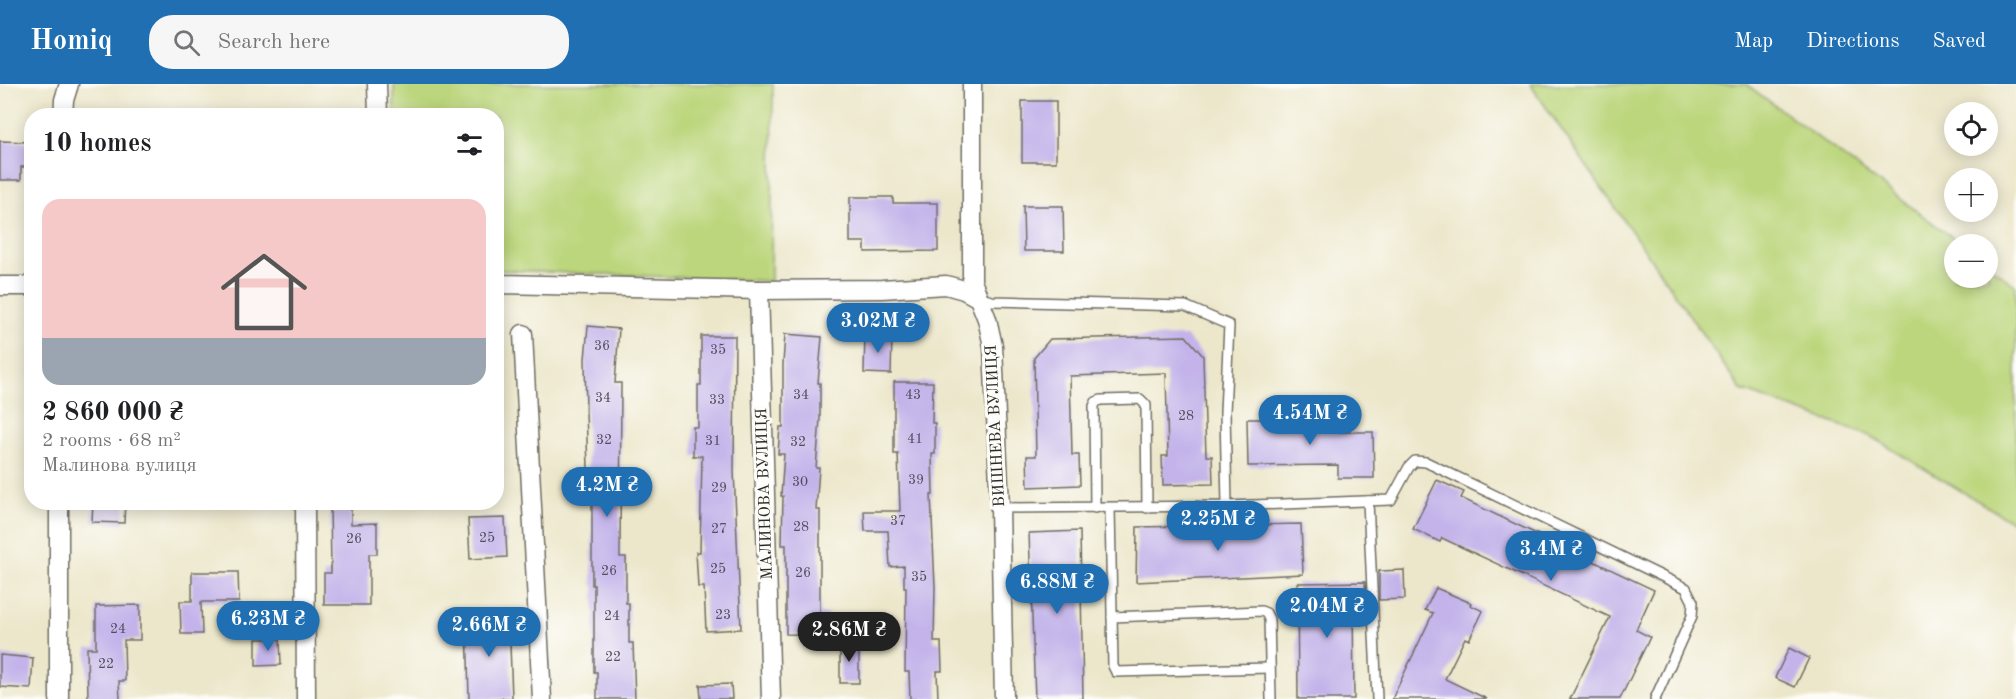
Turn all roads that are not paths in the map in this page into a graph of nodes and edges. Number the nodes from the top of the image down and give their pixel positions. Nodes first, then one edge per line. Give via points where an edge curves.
1 (69, 84) edge
2 (377, 84) edge
3 (972, 84) edge
4 (64, 108) edge
5 (378, 108) edge
6 (504, 284) edge
7 (24, 285) edge
8 (0, 286) edge
9 (759, 290) junction
10 (977, 297) junction
11 (524, 334) dead end
12 (1368, 501) junction
13 (1227, 506) junction
14 (1000, 508) junction
15 (1095, 508) junction
16 (1110, 508) junction
17 (1147, 508) junction
18 (58, 510) edge
19 (305, 510) edge
20 (1112, 617) junction
21 (1269, 668) junction
22 (59, 699) edge
23 (306, 699) edge
24 (542, 699) edge
25 (771, 699) edge
26 (1004, 699) edge
27 (1271, 699) edge
28 (1377, 699) edge
29 (1655, 699) edge

1 - 4 street
2 - 5 street
3 - 10 street, ВИШНЕВА ВУЛИЦЯ via 972,281
6 - 9 street
7 - 8 street
9 - 10 street via 946,285
9 - 25 street, МАЛИНОВА ВУЛИЦЯ
10 - 13 lane via 992,301 1185,306 1229,325 1225,412
10 - 14 street, ВИШНЕВА ВУЛИЦЯ via 993,346
11 - 24 street
12 - 13 lane
12 - 28 lane
12 - 29 lane via 1391,500 1408,467 1415,461 1426,462 1686,588 1693,602 1692,616
13 - 17 lane
14 - 15 lane
14 - 26 street, ВИШНЕВА ВУЛИЦЯ
15 - 16 lane
15 - 17 lane via 1094,406 1101,400 1140,399 1146,405
16 - 17 lane
16 - 20 lane
18 - 22 street
19 - 23 street
20 - 21 lane via 1116,672
20 - 21 lane via 1261,611 1269,618
21 - 27 lane

